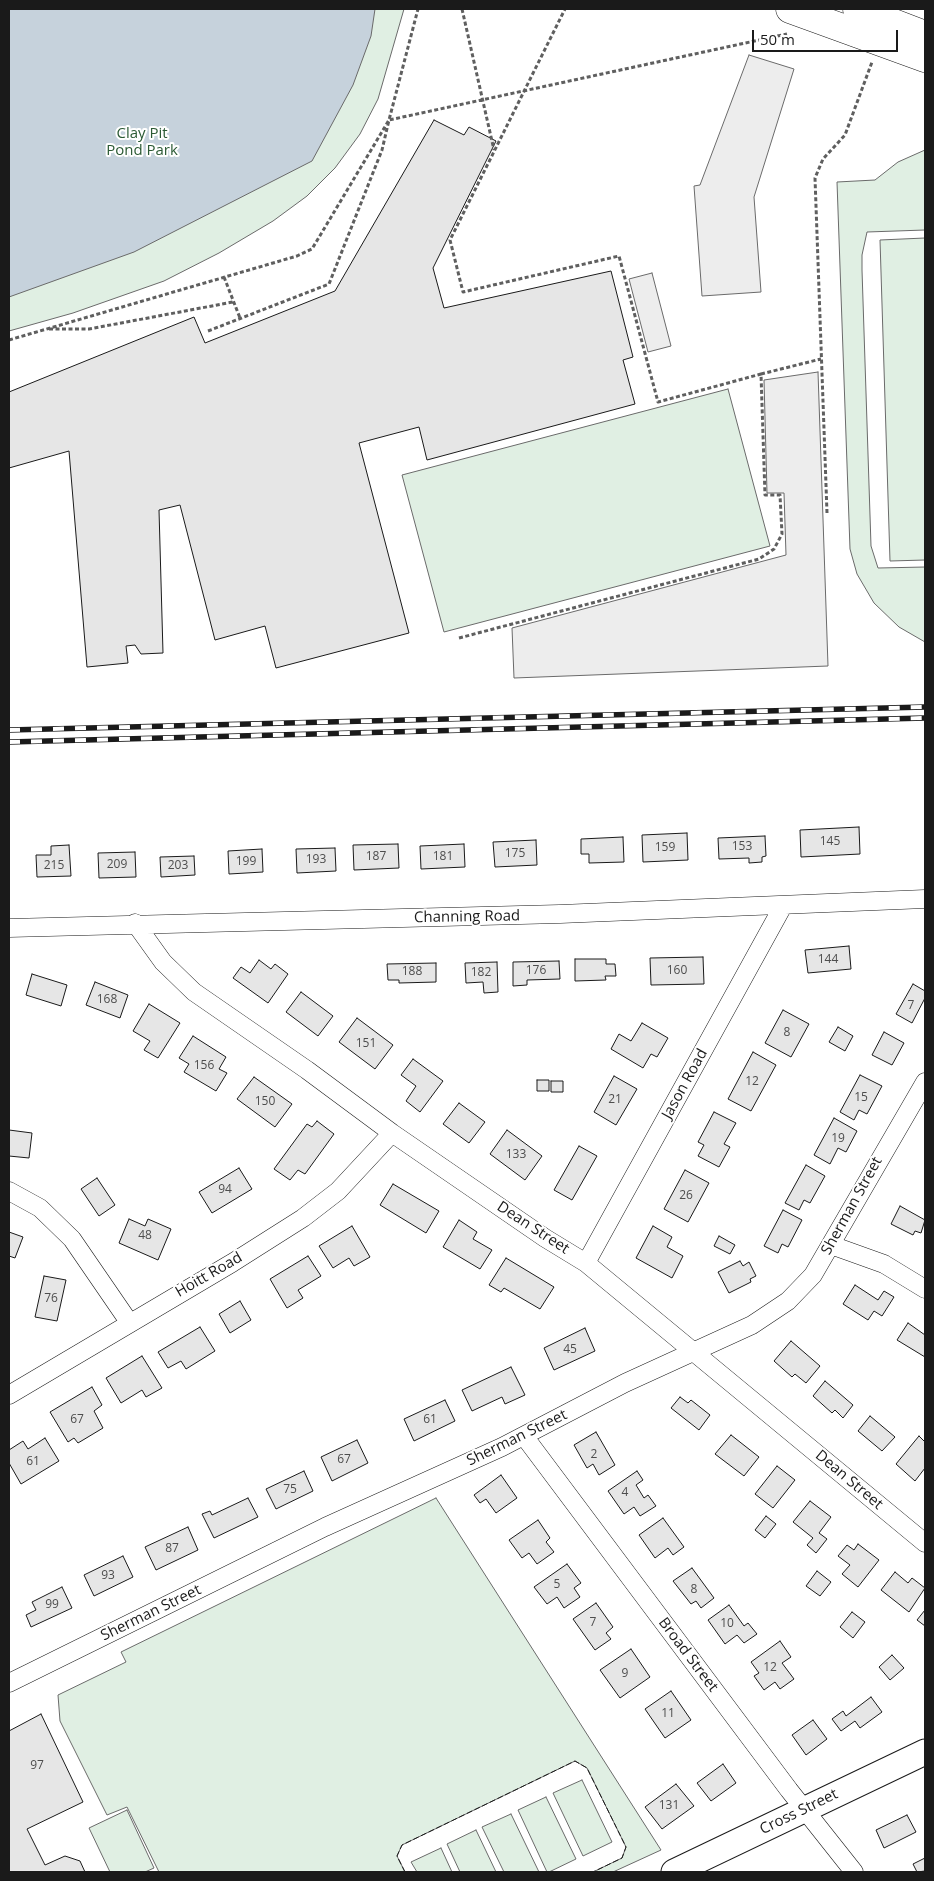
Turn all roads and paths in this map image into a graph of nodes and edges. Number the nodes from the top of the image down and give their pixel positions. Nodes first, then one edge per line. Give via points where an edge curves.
1 (418, 9) edge
2 (462, 9) edge
3 (565, 9) edge
4 (853, 15) edge
5 (792, 21) edge
6 (925, 35) edge
7 (925, 58) edge
8 (872, 60) dead end
9 (524, 91) junction
10 (482, 100) junction
11 (389, 120) junction
12 (494, 151) junction
13 (224, 277) junction
14 (234, 302) junction
15 (240, 318) junction
16 (44, 330) junction
17 (208, 331) dead end
18 (9, 340) edge
19 (821, 359) junction
20 (761, 374) junction
21 (827, 513) dead end
22 (459, 638) dead end
23 (925, 899) edge
24 (783, 906) junction
25 (135, 923) junction
26 (9, 928) edge
27 (925, 1082) edge
28 (392, 1133) junction
29 (9, 1191) edge
30 (831, 1245) junction
31 (586, 1263) junction
32 (925, 1288) edge
33 (129, 1322) junction
34 (694, 1351) junction
35 (9, 1395) edge
36 (524, 1436) junction
37 (925, 1543) edge
38 (9, 1683) edge
39 (925, 1752) edge
40 (804, 1809) junction
41 (674, 1872) edge
42 (854, 1872) edge

1 - 11 path
2 - 10 path
3 - 9 path
4 - 5 main road
4 - 6 main road
4 - 7 main road
5 - 9 path
8 - 19 path via 845,135 823,159 815,178
9 - 10 path
9 - 12 path
10 - 11 path
10 - 12 path
11 - 13 path via 312,249
11 - 15 path via 382,150 329,284
12 - 20 path via 450,240 463,292 619,256 658,402
13 - 14 path
13 - 16 path
14 - 15 path
14 - 16 path via 89,329
15 - 17 path
16 - 18 path
19 - 20 path
19 - 21 path
20 - 22 path via 765,495 780,495 782,534 768,554
23 - 24 street, Channing Road
24 - 25 street, Channing Road via 503,916
24 - 31 street, Jason Road
25 - 26 street, Channing Road
25 - 28 street, Dean Street via 163,962 194,992
27 - 30 street, Sherman Street
28 - 31 street, Dean Street
28 - 33 street, Hoitt Road via 338,1191 303,1218
29 - 33 street via 40,1208 72,1239
30 - 32 street via 884,1264
30 - 34 street, Sherman Street via 813,1275 788,1301 752,1325
31 - 34 street, Dean Street
33 - 35 street, Hoitt Road
34 - 36 street, Sherman Street via 624,1383
34 - 37 street, Dean Street
36 - 38 street, Sherman Street via 324,1528
36 - 40 street, Broad Street
39 - 40 street, Cross Street
40 - 41 street, Cross Street
40 - 42 street, Broad Street

